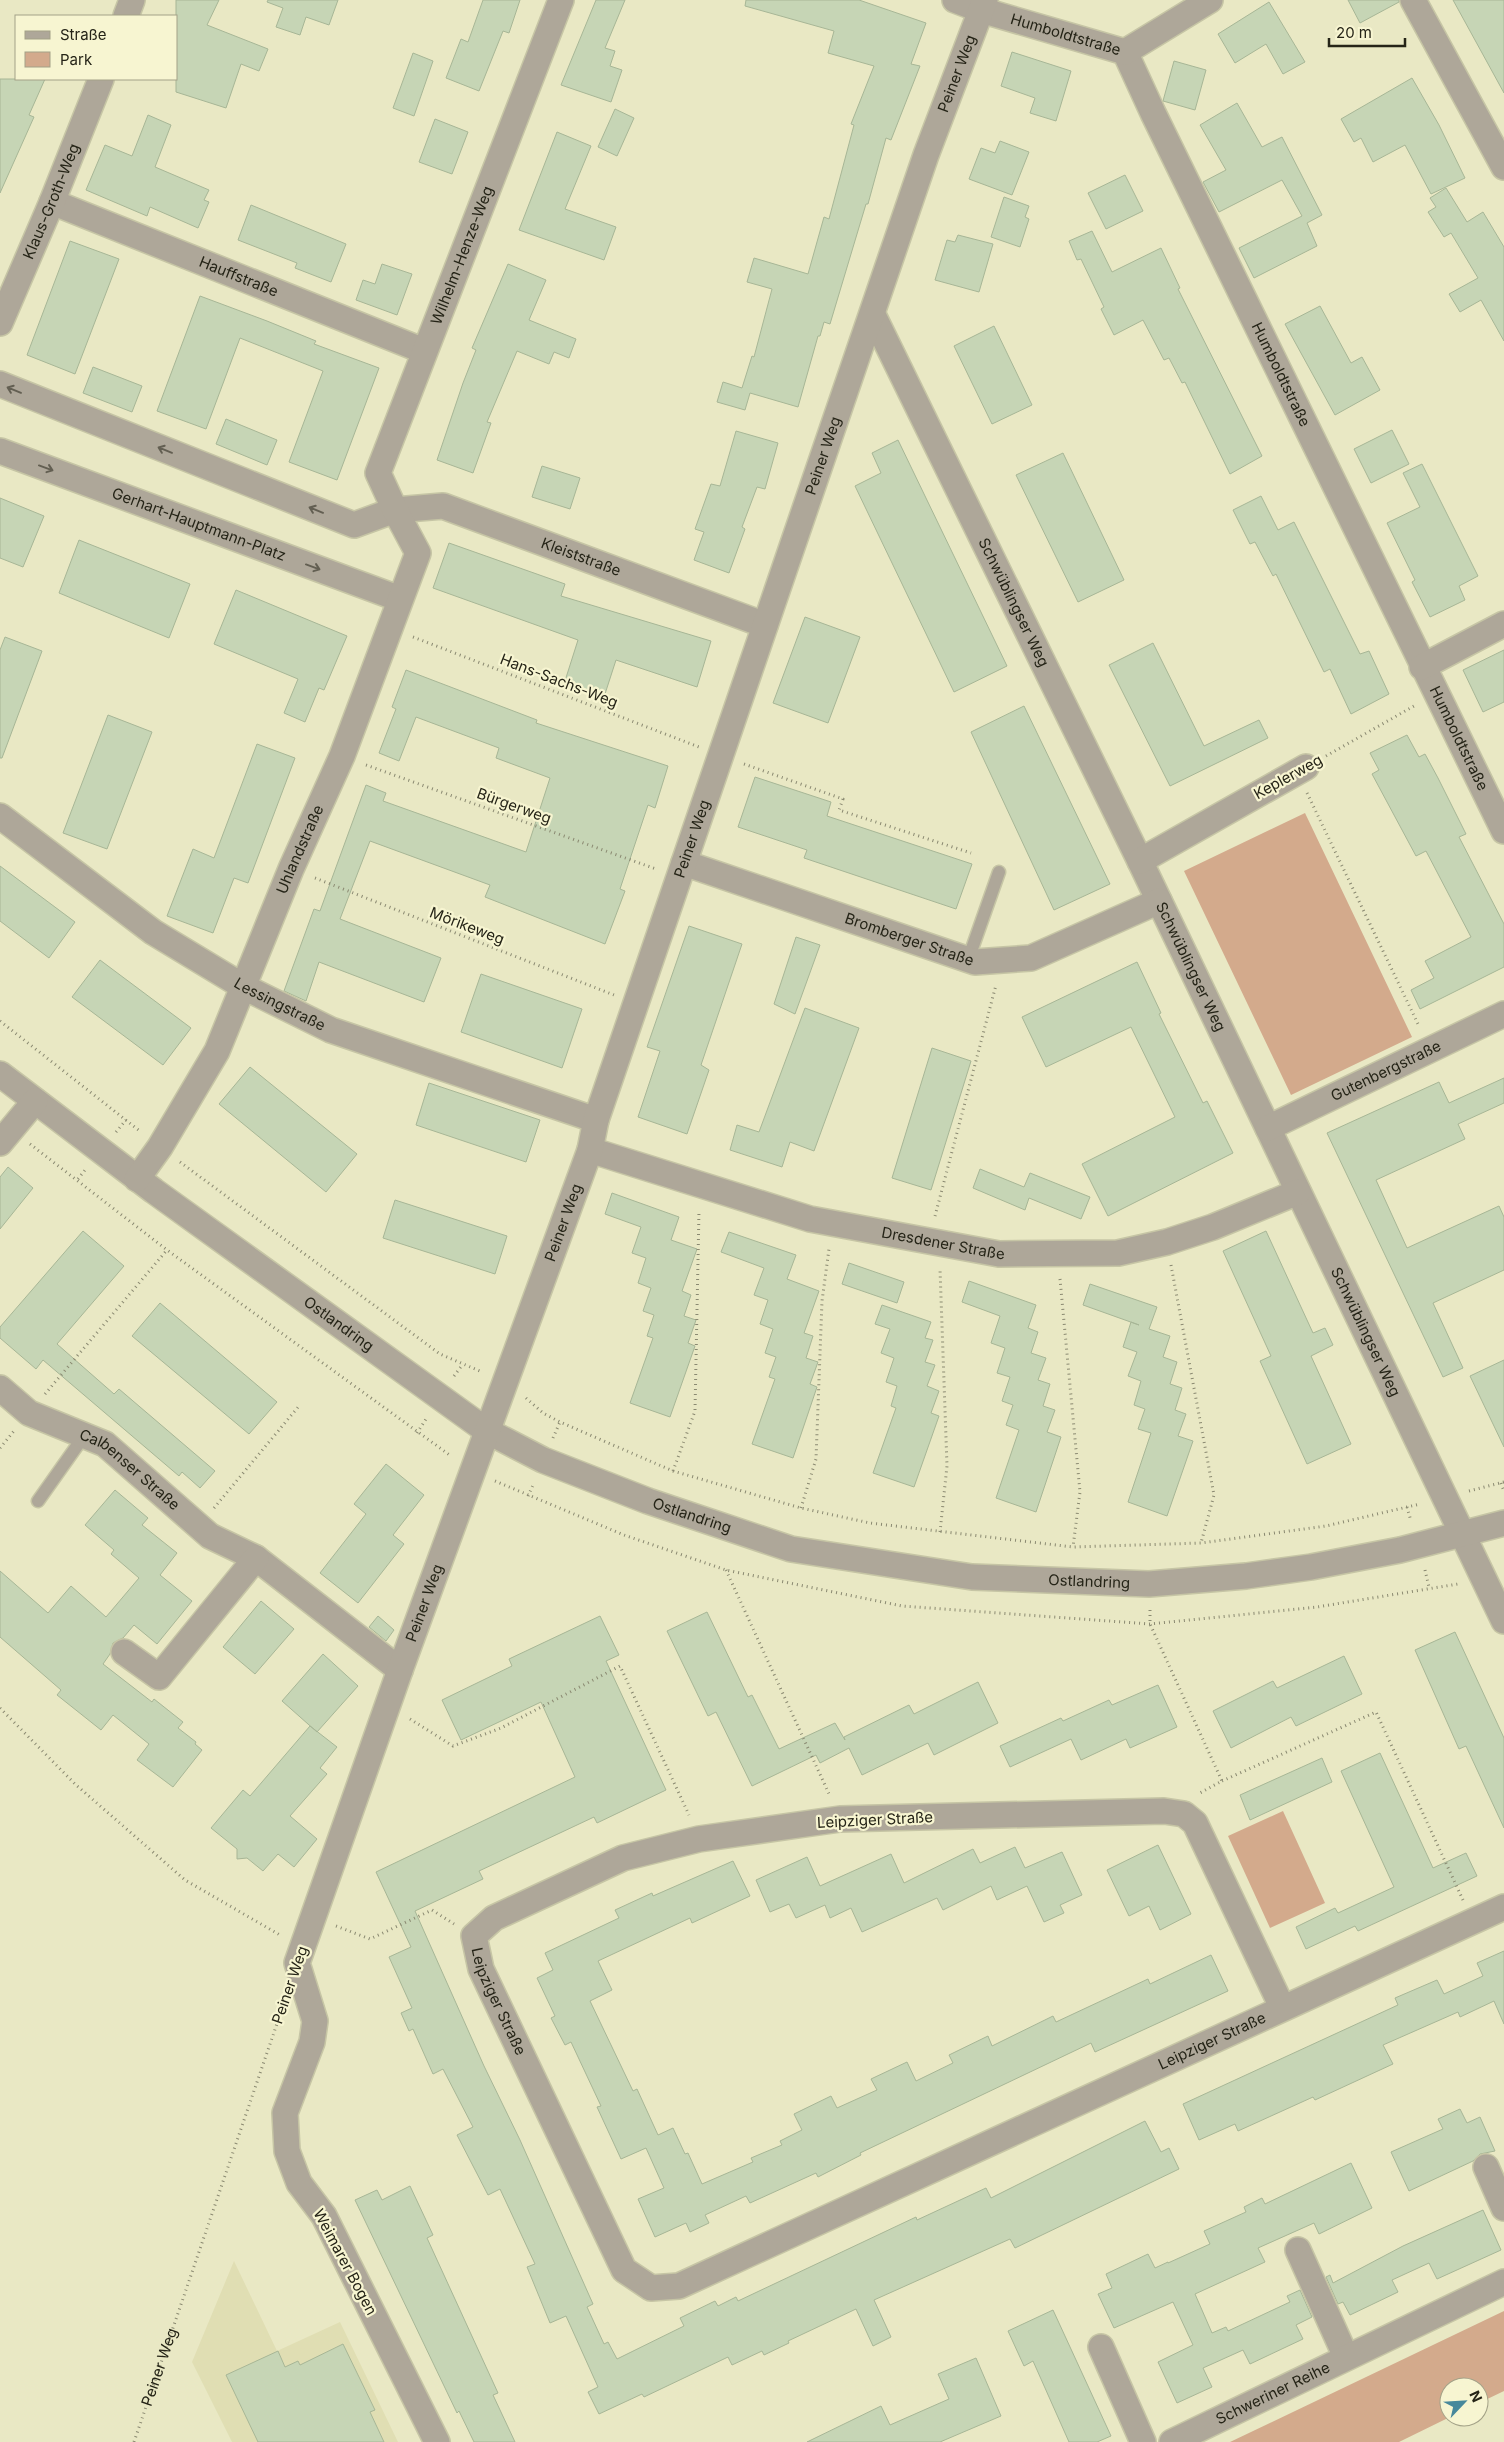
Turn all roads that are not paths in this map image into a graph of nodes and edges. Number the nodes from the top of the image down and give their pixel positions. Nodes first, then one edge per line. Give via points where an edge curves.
1 (132, 0) edge
2 (561, 0) edge
3 (955, 0) edge
4 (1210, 0) edge
5 (1413, 0) edge
6 (983, 5) edge
7 (126, 15) edge
8 (1126, 52) junction
9 (101, 80) edge
10 (1504, 167) edge
11 (52, 202) junction
12 (873, 315) junction
13 (0, 323) edge
14 (424, 351) junction
15 (0, 384) edge
16 (0, 451) edge
17 (395, 510) junction
18 (400, 599) junction
19 (1504, 624) edge
20 (765, 625) junction
21 (1422, 667) junction
22 (1301, 769) road end
23 (0, 816) edge
24 (1504, 831) edge
25 (1140, 861) junction
26 (682, 870) junction
27 (999, 872) dead end
28 (1159, 900) junction
29 (968, 960) junction
30 (244, 987) junction
31 (1504, 1014) edge
32 (0, 1074) edge
33 (35, 1101) junction
34 (596, 1120) junction
35 (1268, 1128) junction
36 (6, 1136) edge
37 (590, 1150) junction
38 (137, 1179) junction
39 (1298, 1192) junction
40 (0, 1388) edge
41 (487, 1432) junction
42 (84, 1436) junction
43 (38, 1501) dead end
44 (1504, 1522) edge
45 (1463, 1534) junction
46 (256, 1558) junction
47 (1504, 1620) edge
48 (124, 1652) dead end
49 (400, 1670) junction
50 (1504, 1907) edge
51 (300, 1956) joint
52 (1282, 2007) junction
53 (1486, 2167) dead end
54 (1504, 2208) edge
55 (1298, 2250) dead end
56 (1504, 2282) edge
57 (1101, 2348) dead end
58 (1346, 2357) junction
59 (437, 2442) edge
60 (1143, 2442) edge
61 (1172, 2442) edge

1 - 7 street
2 - 14 street, Wilhelm-Henze-Weg
3 - 6 street, Humboldtstraße
4 - 8 street
5 - 10 street
6 - 8 street, Humboldtstraße
6 - 12 street, Peiner Weg via 926,155
8 - 21 street, Humboldtstraße
9 - 11 street, Klaus-Groth-Weg
11 - 13 street, Klaus-Groth-Weg
11 - 14 street, Hauffstraße
12 - 20 street, Peiner Weg
12 - 25 street, Schwüblingser Weg
14 - 17 street, Wilhelm-Henze-Weg via 378,472
17 -> 15 street via 354,525
16 -> 18 street, Gerhart-Hauptmann-Platz
17 - 18 street, Uhlandstraße via 418,553
17 - 20 street, Kleiststraße via 443,506
18 - 30 street, Uhlandstraße via 342,756 291,869
19 - 21 street
20 - 26 street, Peiner Weg
21 - 24 street, Humboldtstraße
22 - 25 street, Keplerweg
23 - 30 street, Lessingstraße via 153,932
25 - 28 street, Schwüblingser Weg
26 - 29 street, Bromberger Straße
26 - 34 street, Peiner Weg
27 - 29 lane
28 - 29 street, Bromberger Straße via 1032,958
28 - 35 street, Schwüblingser Weg
30 - 34 street, Lessingstraße via 331,1030
30 - 38 street, Uhlandstraße via 217,1051 160,1147
31 - 35 street, Gutenbergstraße
32 - 33 street, Ostlandring
33 - 36 street
33 - 38 street, Ostlandring
34 - 37 street, Peiner Weg
35 - 39 street, Schwüblingser Weg
37 - 39 street, Dresdener Straße via 810,1219 999,1254 1118,1253 1213,1227
37 - 41 street, Peiner Weg
38 - 41 street, Ostlandring
39 - 45 street, Schwüblingser Weg
40 - 42 street, Calbenser Straße via 29,1413
41 - 45 street, Ostlandring via 543,1460 648,1501 791,1549 972,1577 1148,1584 1246,1576 1400,1550
41 - 49 street, Peiner Weg
42 - 43 lane
42 - 46 street, Calbenser Straße via 105,1444 210,1536
44 - 45 street, Ostlandring
45 - 47 street, Schwüblingser Weg
46 - 48 street via 159,1677
46 - 49 street, Calbenser Straße
49 - 51 street, Peiner Weg
50 - 52 street, Leipziger Straße
51 - 59 street, Weimarer Bogen via 314,2021 312,2042 285,2112 287,2151 299,2183 324,2216
52 - 52 street, Leipziger Straße via 1196,1823 1184,1814 1164,1811 840,1819 700,1839 623,1858 494,1918 474,1936 481,1969 624,2270 651,2288 679,2286
53 - 54 street
55 - 58 street, Schweriner Reihe
56 - 58 street, Schweriner Reihe
57 - 60 street
58 - 61 street, Schweriner Reihe

